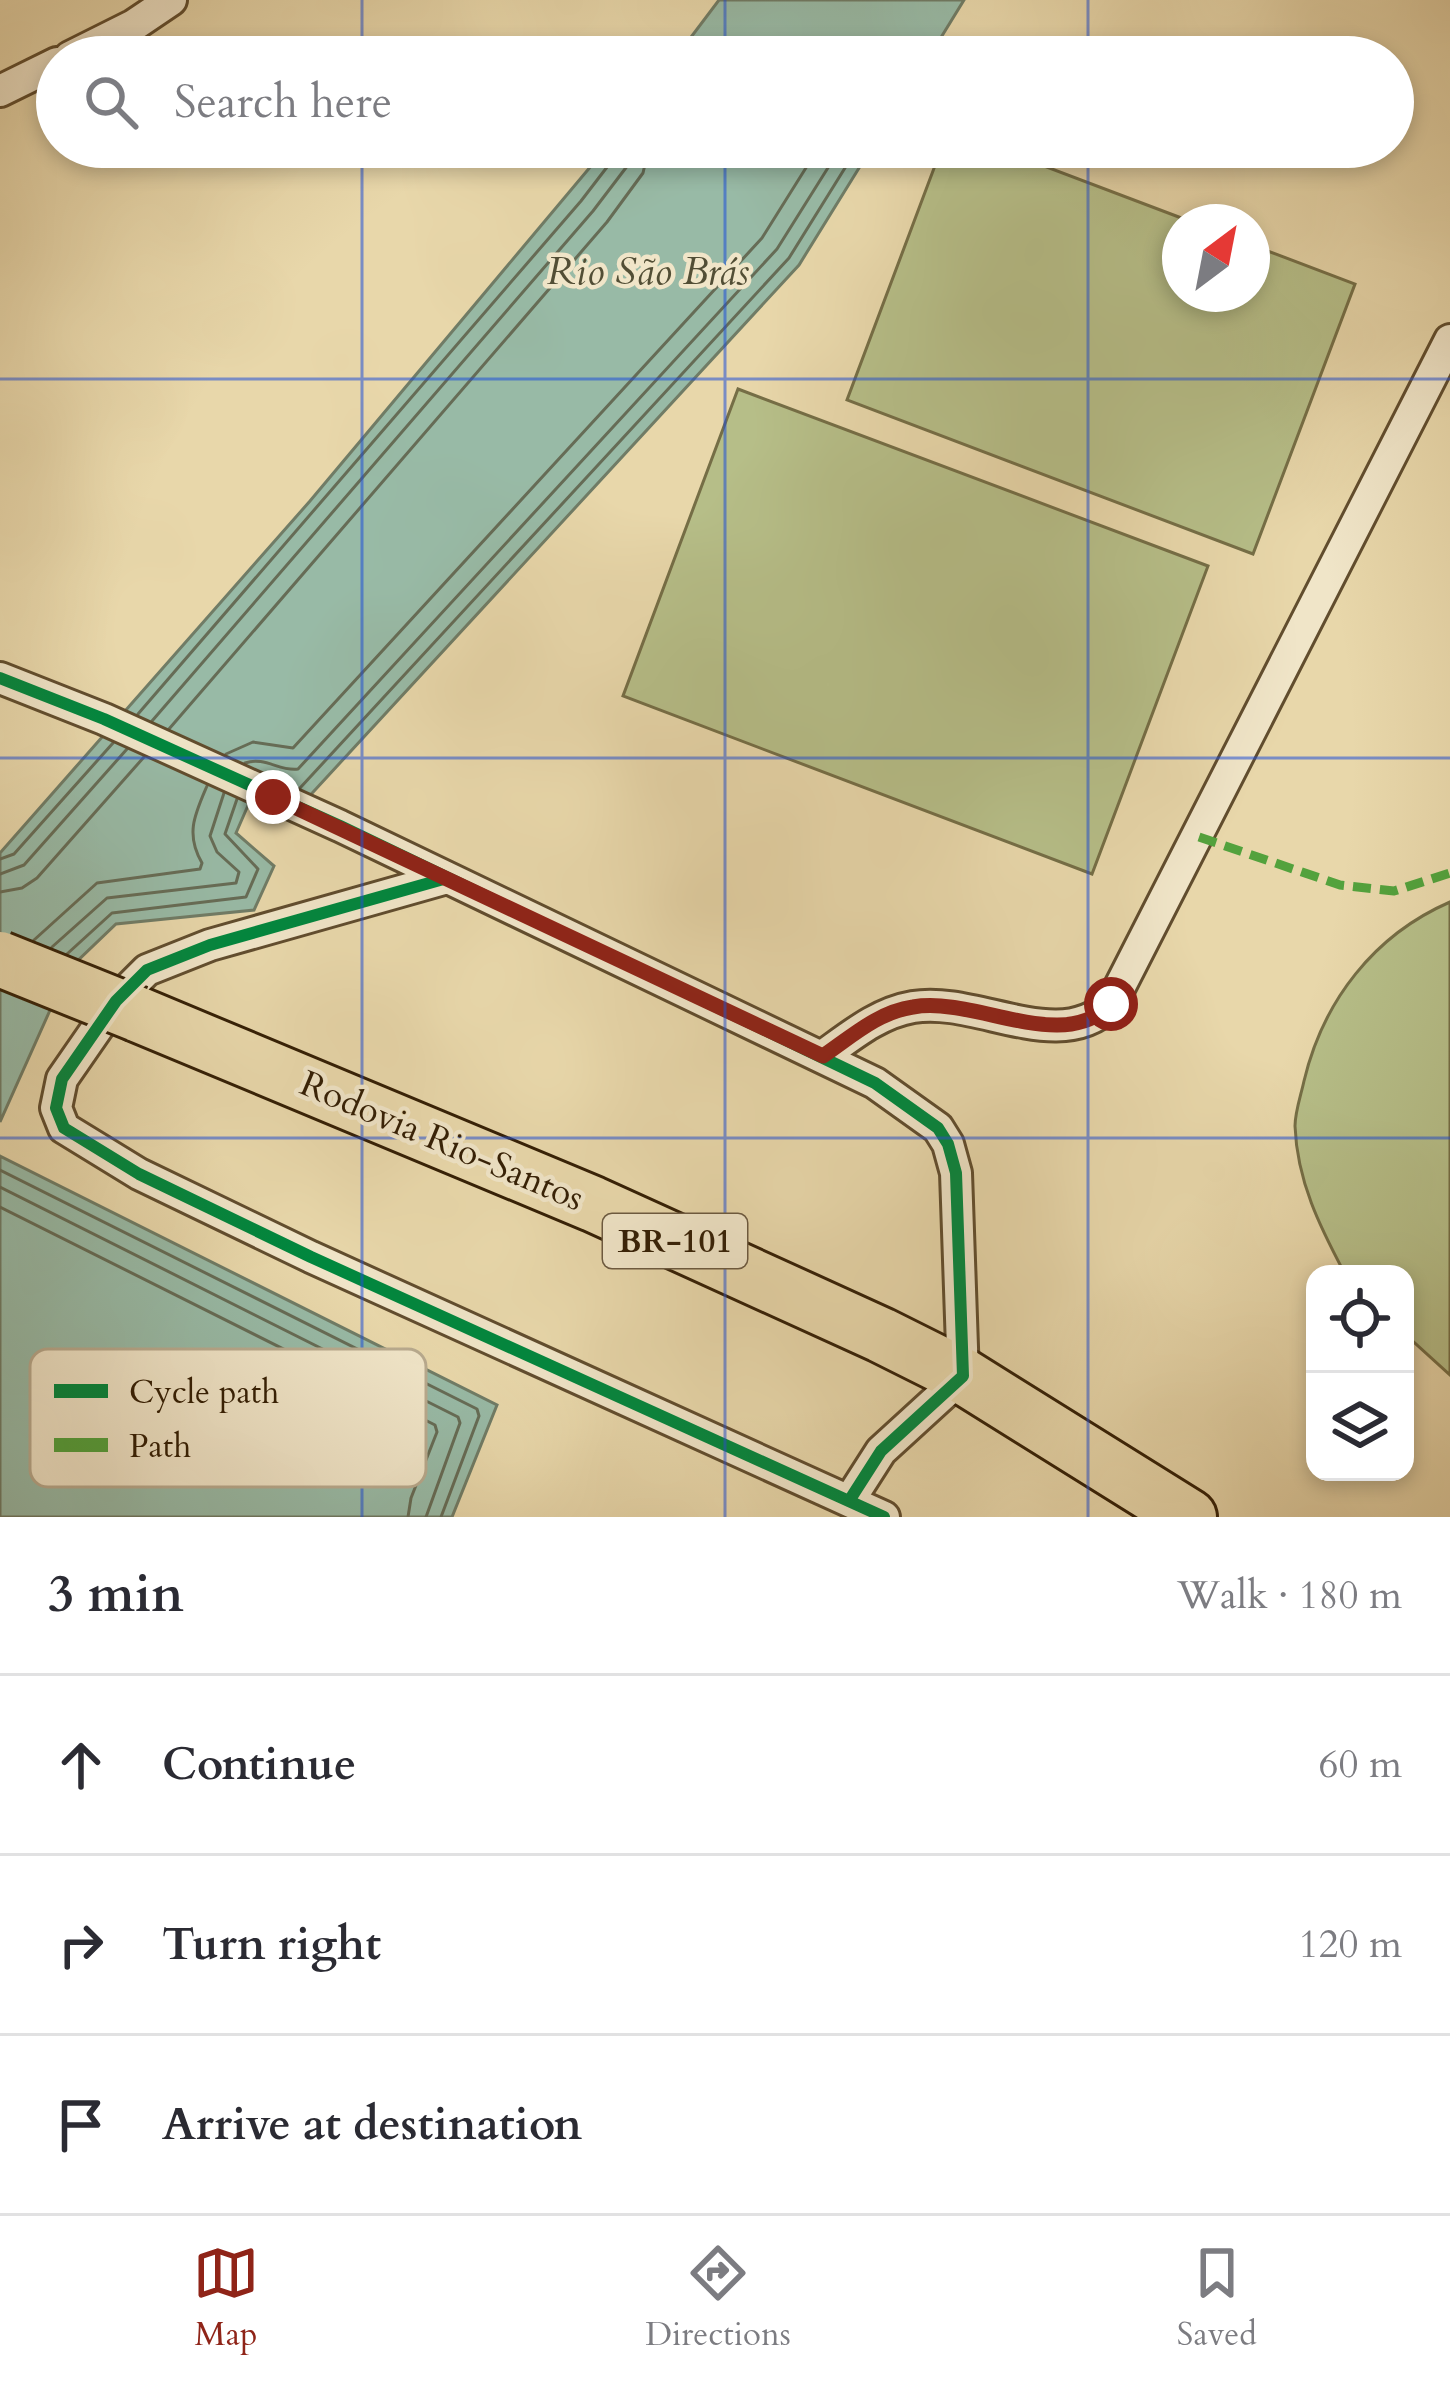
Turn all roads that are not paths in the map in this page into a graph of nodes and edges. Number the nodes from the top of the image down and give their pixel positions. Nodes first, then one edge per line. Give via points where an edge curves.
1 (171, 0) edge
2 (112, 36) edge
3 (36, 73) edge
4 (0, 91) edge
5 (1450, 340) edge
6 (1, 680) edge
7 (447, 878) junction
8 (0, 958) edge
9 (823, 1056) junction
10 (962, 1376) junction
11 (850, 1501) junction
12 (884, 1517) edge
13 (1189, 1517) edge

1 - 2 street
3 - 4 street
5 - 9 street via 1111,1004 1088,1022 1066,1026 915,1006 874,1021
6 - 7 street via 104,719
7 - 9 street
7 - 11 street via 147,970 62,1079 56,1108 64,1128 139,1174 311,1257
8 - 10 highway, Rodovia Rio-Santos / BR-101, bridge via 593,1204
9 - 10 street via 903,1100 948,1144 956,1173
10 - 11 street via 881,1451
10 - 13 highway, Rodovia Rio-Santos / BR-101
11 - 12 street

